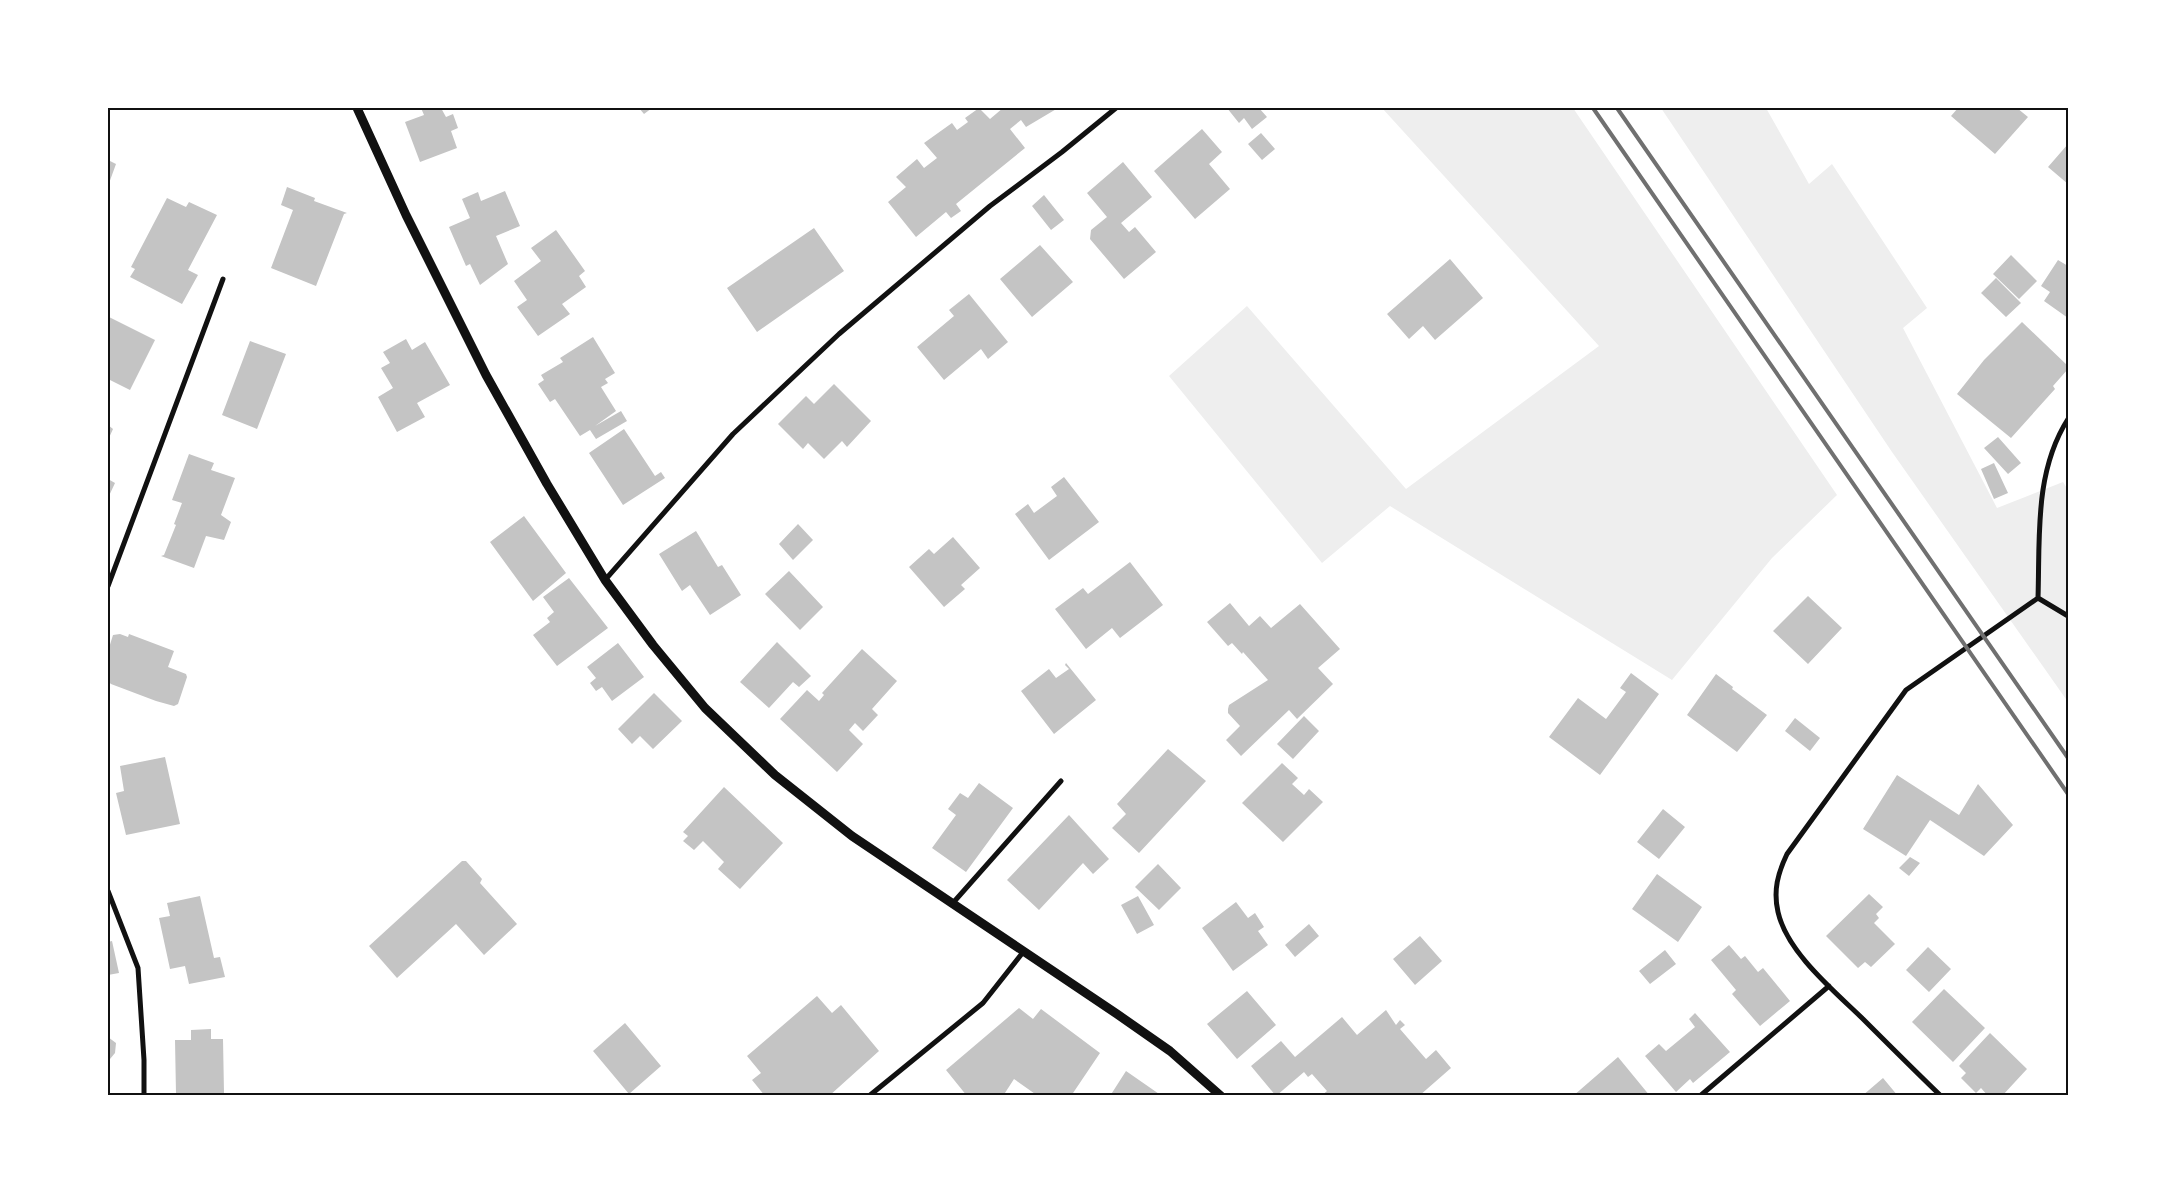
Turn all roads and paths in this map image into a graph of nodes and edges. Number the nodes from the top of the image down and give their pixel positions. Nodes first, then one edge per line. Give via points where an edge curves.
1 (357, 108) edge
2 (1116, 108) edge
3 (223, 279) dead end
4 (2068, 419) edge
5 (605, 580) junction
6 (108, 586) edge
7 (2038, 598) junction
8 (2068, 616) edge
9 (1061, 780) dead end
10 (108, 891) edge
11 (952, 904) junction
12 (1024, 950) junction
13 (1829, 986) junction
14 (144, 1096) edge
15 (868, 1096) edge
16 (1221, 1096) edge
17 (1700, 1096) edge
18 (1941, 1096) edge

1 - 5 street via 486,375
2 - 5 street via 990,206 839,334 733,434
3 - 6 street
4 - 7 street via 2050,458 2041,492
5 - 11 street via 705,708 775,775 852,836
7 - 8 street
7 - 13 street via 1906,690 1787,854 1776,875 1778,912 1784,929
9 - 11 street
10 - 14 street via 138,968
11 - 12 street
12 - 15 street via 983,1003
12 - 16 street via 1170,1051
13 - 17 street
13 - 18 street

